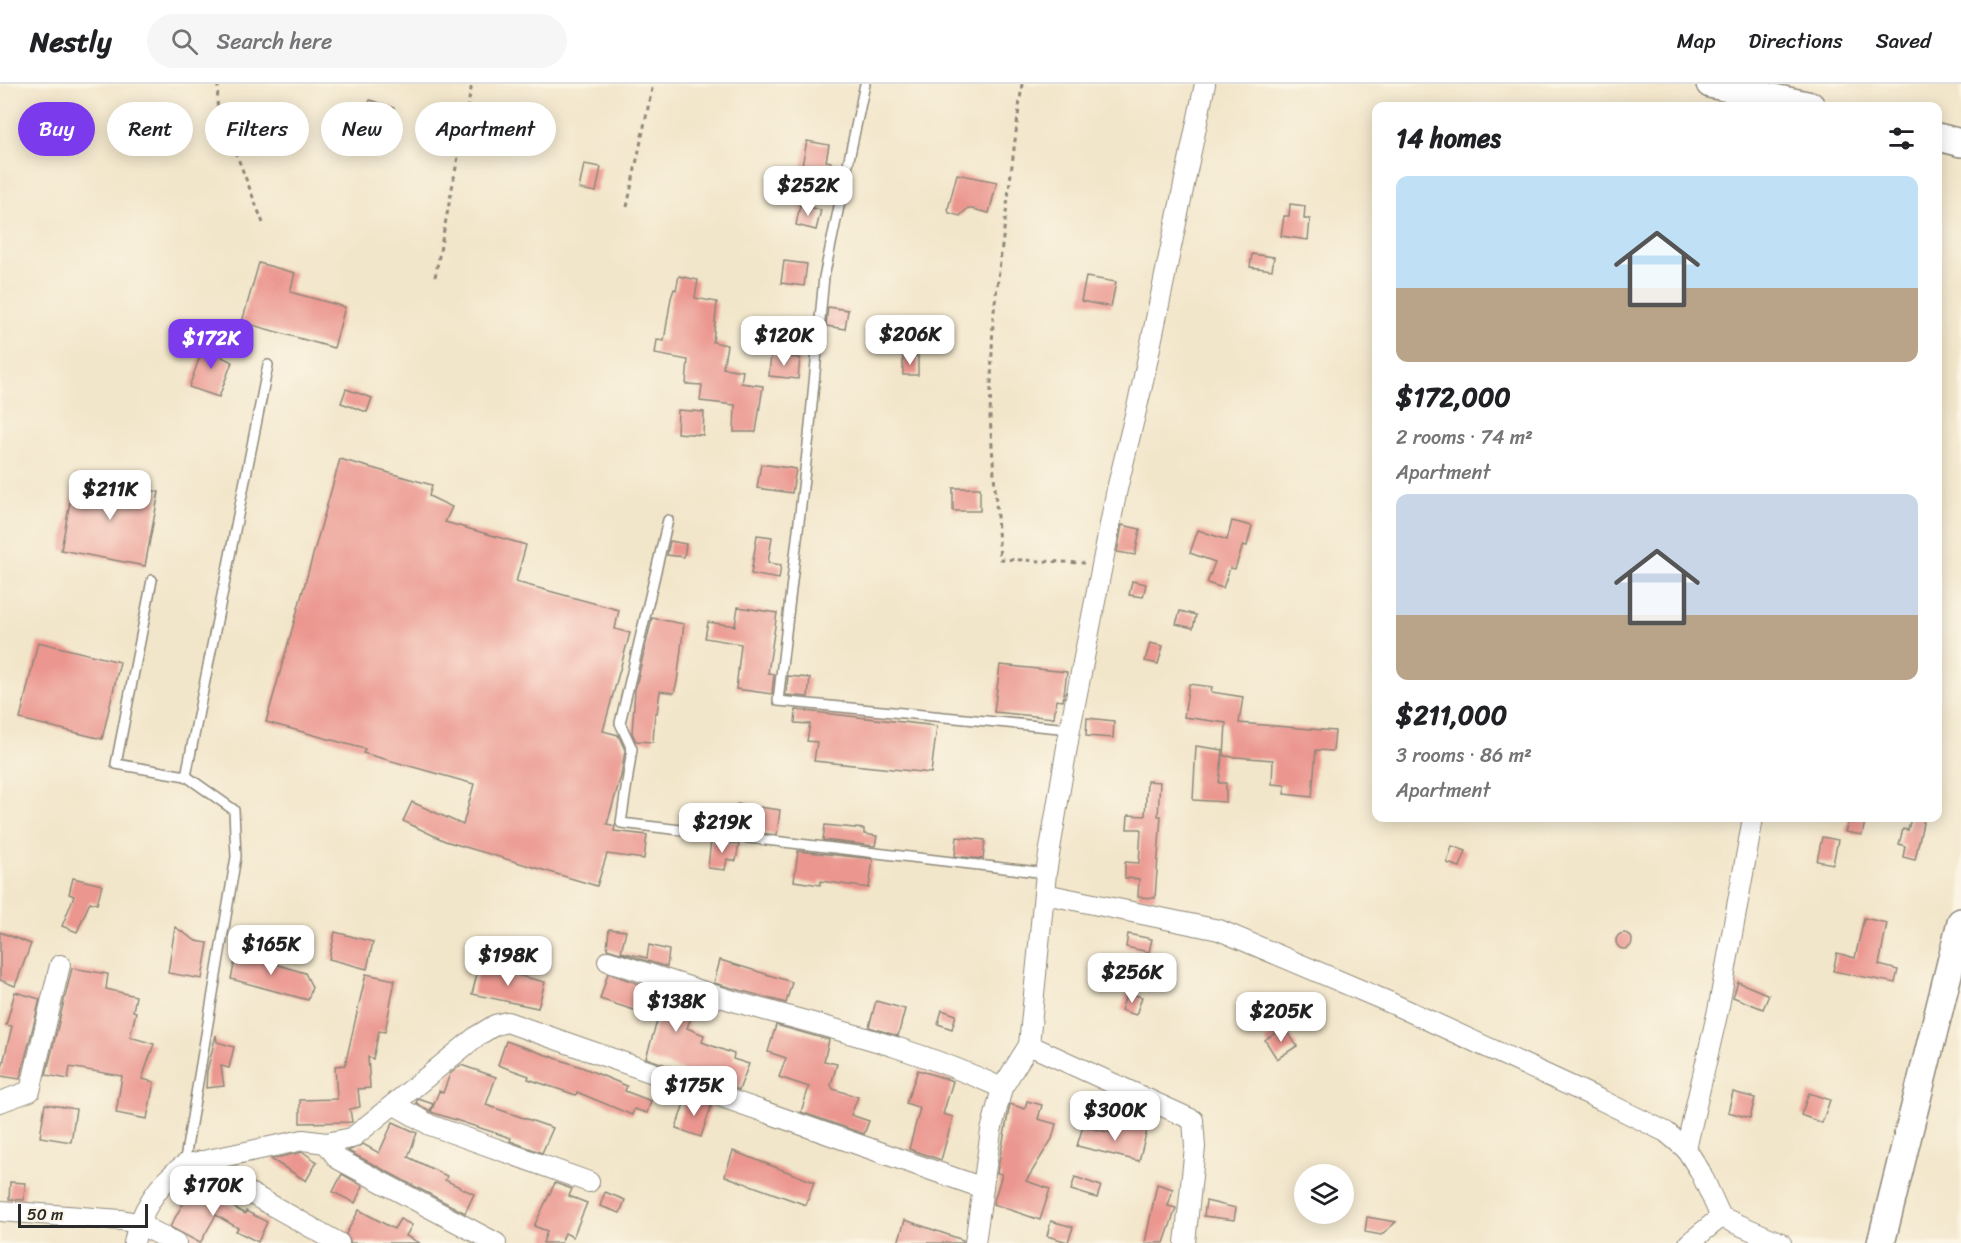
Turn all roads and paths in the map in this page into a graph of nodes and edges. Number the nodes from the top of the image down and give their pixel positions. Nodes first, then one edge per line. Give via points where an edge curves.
1 (218, 84) edge
2 (472, 84) edge
3 (653, 84) edge
4 (865, 84) edge
5 (1022, 84) edge
6 (1205, 84) edge
7 (1710, 84) edge
8 (1793, 102) edge
9 (1942, 138) edge
10 (1961, 143) edge
11 (627, 207) dead end
12 (263, 223) dead end
13 (435, 277) dead end
14 (268, 365) dead end
15 (668, 520) dead end
16 (1101, 570) junction
17 (152, 580) dead end
18 (1070, 729) junction
19 (186, 776) junction
20 (1752, 822) edge
21 (1046, 873) junction
22 (1045, 894) junction
23 (1961, 922) edge
24 (608, 961) dead end
25 (60, 965) dead end
26 (1029, 1045) junction
27 (1002, 1088) junction
28 (0, 1102) edge
29 (395, 1105) junction
30 (326, 1143) junction
31 (1686, 1149) junction
32 (192, 1163) junction
33 (589, 1182) dead end
34 (983, 1188) junction
35 (0, 1211) edge
36 (1721, 1217) junction
37 (137, 1223) junction
38 (134, 1243) edge
39 (176, 1243) edge
40 (339, 1243) edge
41 (496, 1243) edge
42 (975, 1243) edge
43 (1185, 1243) edge
44 (1689, 1243) edge
45 (1780, 1243) edge
46 (1881, 1243) edge

1 - 12 path via 217,113
2 - 13 path
3 - 11 path
4 - 18 lane via 824,277 778,701
5 - 16 path via 993,319 990,417 1000,559 1086,563
6 - 16 street
7 - 8 main road
9 - 10 main road
14 - 19 lane
15 - 21 lane via 620,723 632,749 621,823
16 - 18 street
17 - 19 lane via 116,764
18 - 21 street
19 - 32 lane via 234,810 236,857
20 - 31 street via 1719,1006
21 - 22 street
22 - 26 street
22 - 31 street via 1218,930 1391,1003 1602,1100 1666,1132
23 - 46 main road
24 - 27 street via 905,1048
25 - 28 street via 30,1091
26 - 27 street
26 - 43 street via 1193,1120 1195,1147
27 - 34 street
29 - 30 street via 352,1138
29 - 33 street via 430,1125
29 - 34 street via 477,1036 507,1022
30 - 32 street via 303,1140
30 - 41 street via 338,1159
31 - 36 street
32 - 37 street via 169,1175
32 - 40 street
34 - 42 street
35 - 37 street
36 - 44 street
36 - 45 street
37 - 38 street
37 - 39 street

